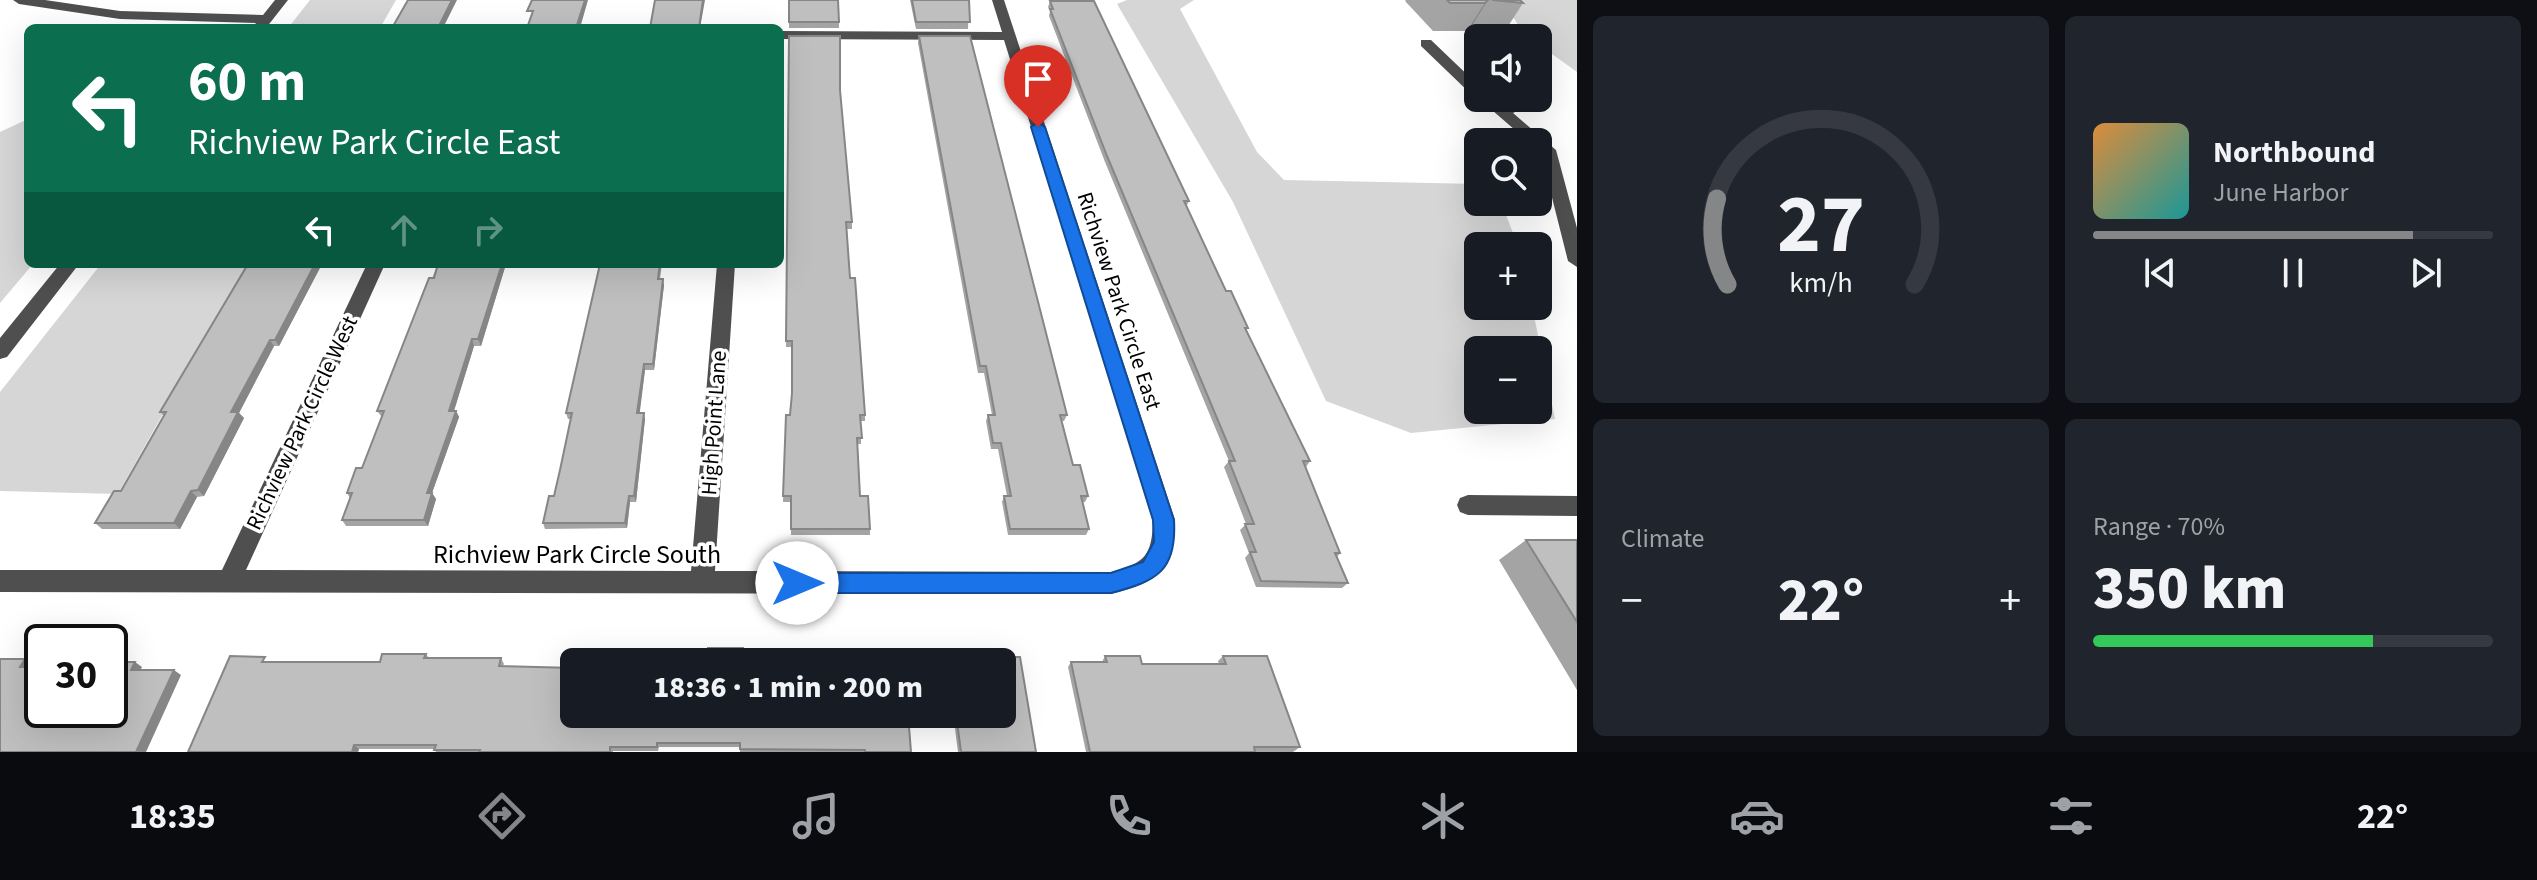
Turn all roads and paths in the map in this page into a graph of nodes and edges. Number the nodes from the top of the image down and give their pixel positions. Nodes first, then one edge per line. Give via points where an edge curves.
1 (19, 0) edge
2 (282, 0) edge
3 (998, 0) edge
4 (263, 24) edge
5 (784, 35) edge
6 (1009, 36) junction
7 (1426, 43) dead end
8 (1464, 80) edge
9 (1504, 112) edge
10 (1577, 261) edge
11 (67, 268) edge
12 (374, 268) edge
13 (726, 268) edge
14 (0, 352) edge
15 (1468, 505) dead end
16 (1577, 506) edge
17 (1151, 569) joint
18 (0, 581) edge
19 (229, 581) junction
20 (702, 582) junction

1 - 4 street via 120,15
2 - 4 street
3 - 6 street, Richview Park Circle East
5 - 6 street
6 - 17 street, Richview Park Circle East via 1164,520 1165,542
7 - 8 street
9 - 10 street via 1548,150
11 - 14 street
12 - 19 street, Richview Park Circle West
13 - 20 street, High Point Lane
15 - 16 street
17 - 20 street, Richview Park Circle South via 1111,583
18 - 19 street, Richview Park Circle South
19 - 20 street, Richview Park Circle South

